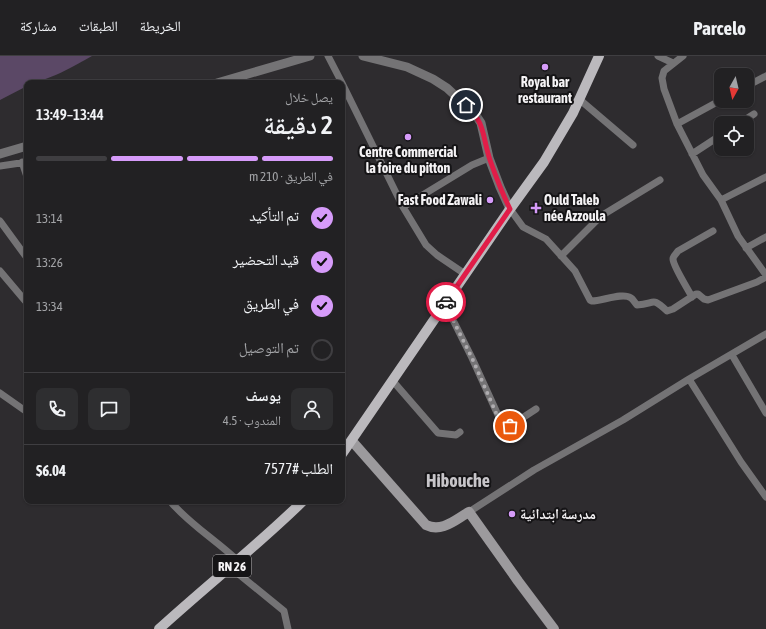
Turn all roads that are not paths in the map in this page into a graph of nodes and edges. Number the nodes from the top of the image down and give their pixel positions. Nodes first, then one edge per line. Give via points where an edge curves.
1 (310, 56) edge
2 (328, 56) edge
3 (363, 56) edge
4 (599, 56) edge
5 (658, 56) edge
6 (683, 56) edge
7 (673, 63) junction
8 (766, 76) edge
9 (228, 80) edge
10 (340, 80) edge
11 (754, 82) edge
12 (345, 89) edge
13 (579, 99) junction
14 (714, 104) edge
15 (754, 114) dead end
16 (751, 116) edge
17 (677, 124) junction
18 (714, 140) edge
19 (633, 145) dead end
20 (24, 147) edge
21 (0, 154) edge
22 (692, 154) junction
23 (489, 158) junction
24 (24, 162) edge
25 (0, 166) edge
26 (766, 178) edge
27 (660, 180) dead end
28 (721, 200) junction
29 (403, 207) junction
30 (510, 209) junction
31 (0, 221) edge
32 (713, 231) dead end
33 (766, 237) edge
34 (746, 248) junction
35 (24, 254) edge
36 (561, 256) junction
37 (0, 271) edge
38 (465, 274) junction
39 (766, 276) edge
40 (692, 297) junction
41 (24, 299) edge
42 (445, 304) junction
43 (766, 334) edge
44 (732, 355) junction
45 (689, 379) junction
46 (392, 380) junction
47 (0, 393) edge
48 (536, 409) dead end
49 (24, 410) edge
50 (766, 413) edge
51 (460, 432) dead end
52 (352, 441) junction
53 (345, 450) edge
54 (766, 497) edge
55 (172, 504) edge
56 (300, 504) edge
57 (469, 512) junction
58 (234, 564) junction
59 (552, 628) edge
60 (159, 629) edge
61 (288, 629) edge

1 - 9 street
2 - 10 street
3 - 23 street via 407,67 447,88 481,123
4 - 13 main road
5 - 7 street
6 - 7 street
7 - 17 street via 664,71 662,78
8 - 11 street
12 - 29 street
13 - 19 street
13 - 30 main road via 544,162
14 - 17 street
15 - 16 street
17 - 22 street
18 - 22 street
20 - 21 street
22 - 28 street
23 - 29 street via 472,165
23 - 30 street
24 - 25 street
26 - 28 street
27 - 36 street via 601,216
28 - 34 street
29 - 38 street via 426,245
30 - 36 street via 523,227 546,239
30 - 38 main road
31 - 35 street
32 - 40 street via 674,255 675,265
33 - 34 street
34 - 39 street
36 - 40 street via 575,271 592,301 628,296 637,305 654,301 667,311
37 - 41 street
38 - 42 main road
39 - 40 street via 750,285 708,300 698,294
42 - 46 main road
42 - 48 street via 503,426 510,426
43 - 44 street
44 - 45 street
44 - 50 street
45 - 54 street
45 - 57 street via 534,470
46 - 51 street via 438,433 456,435
46 - 52 main road
47 - 49 street
52 - 53 main road
52 - 57 main road via 426,525 432,528 443,527
55 - 58 street via 218,543
56 - 58 main road, RN 26
57 - 59 main road
58 - 60 main road, RN 26
58 - 61 street via 284,611

